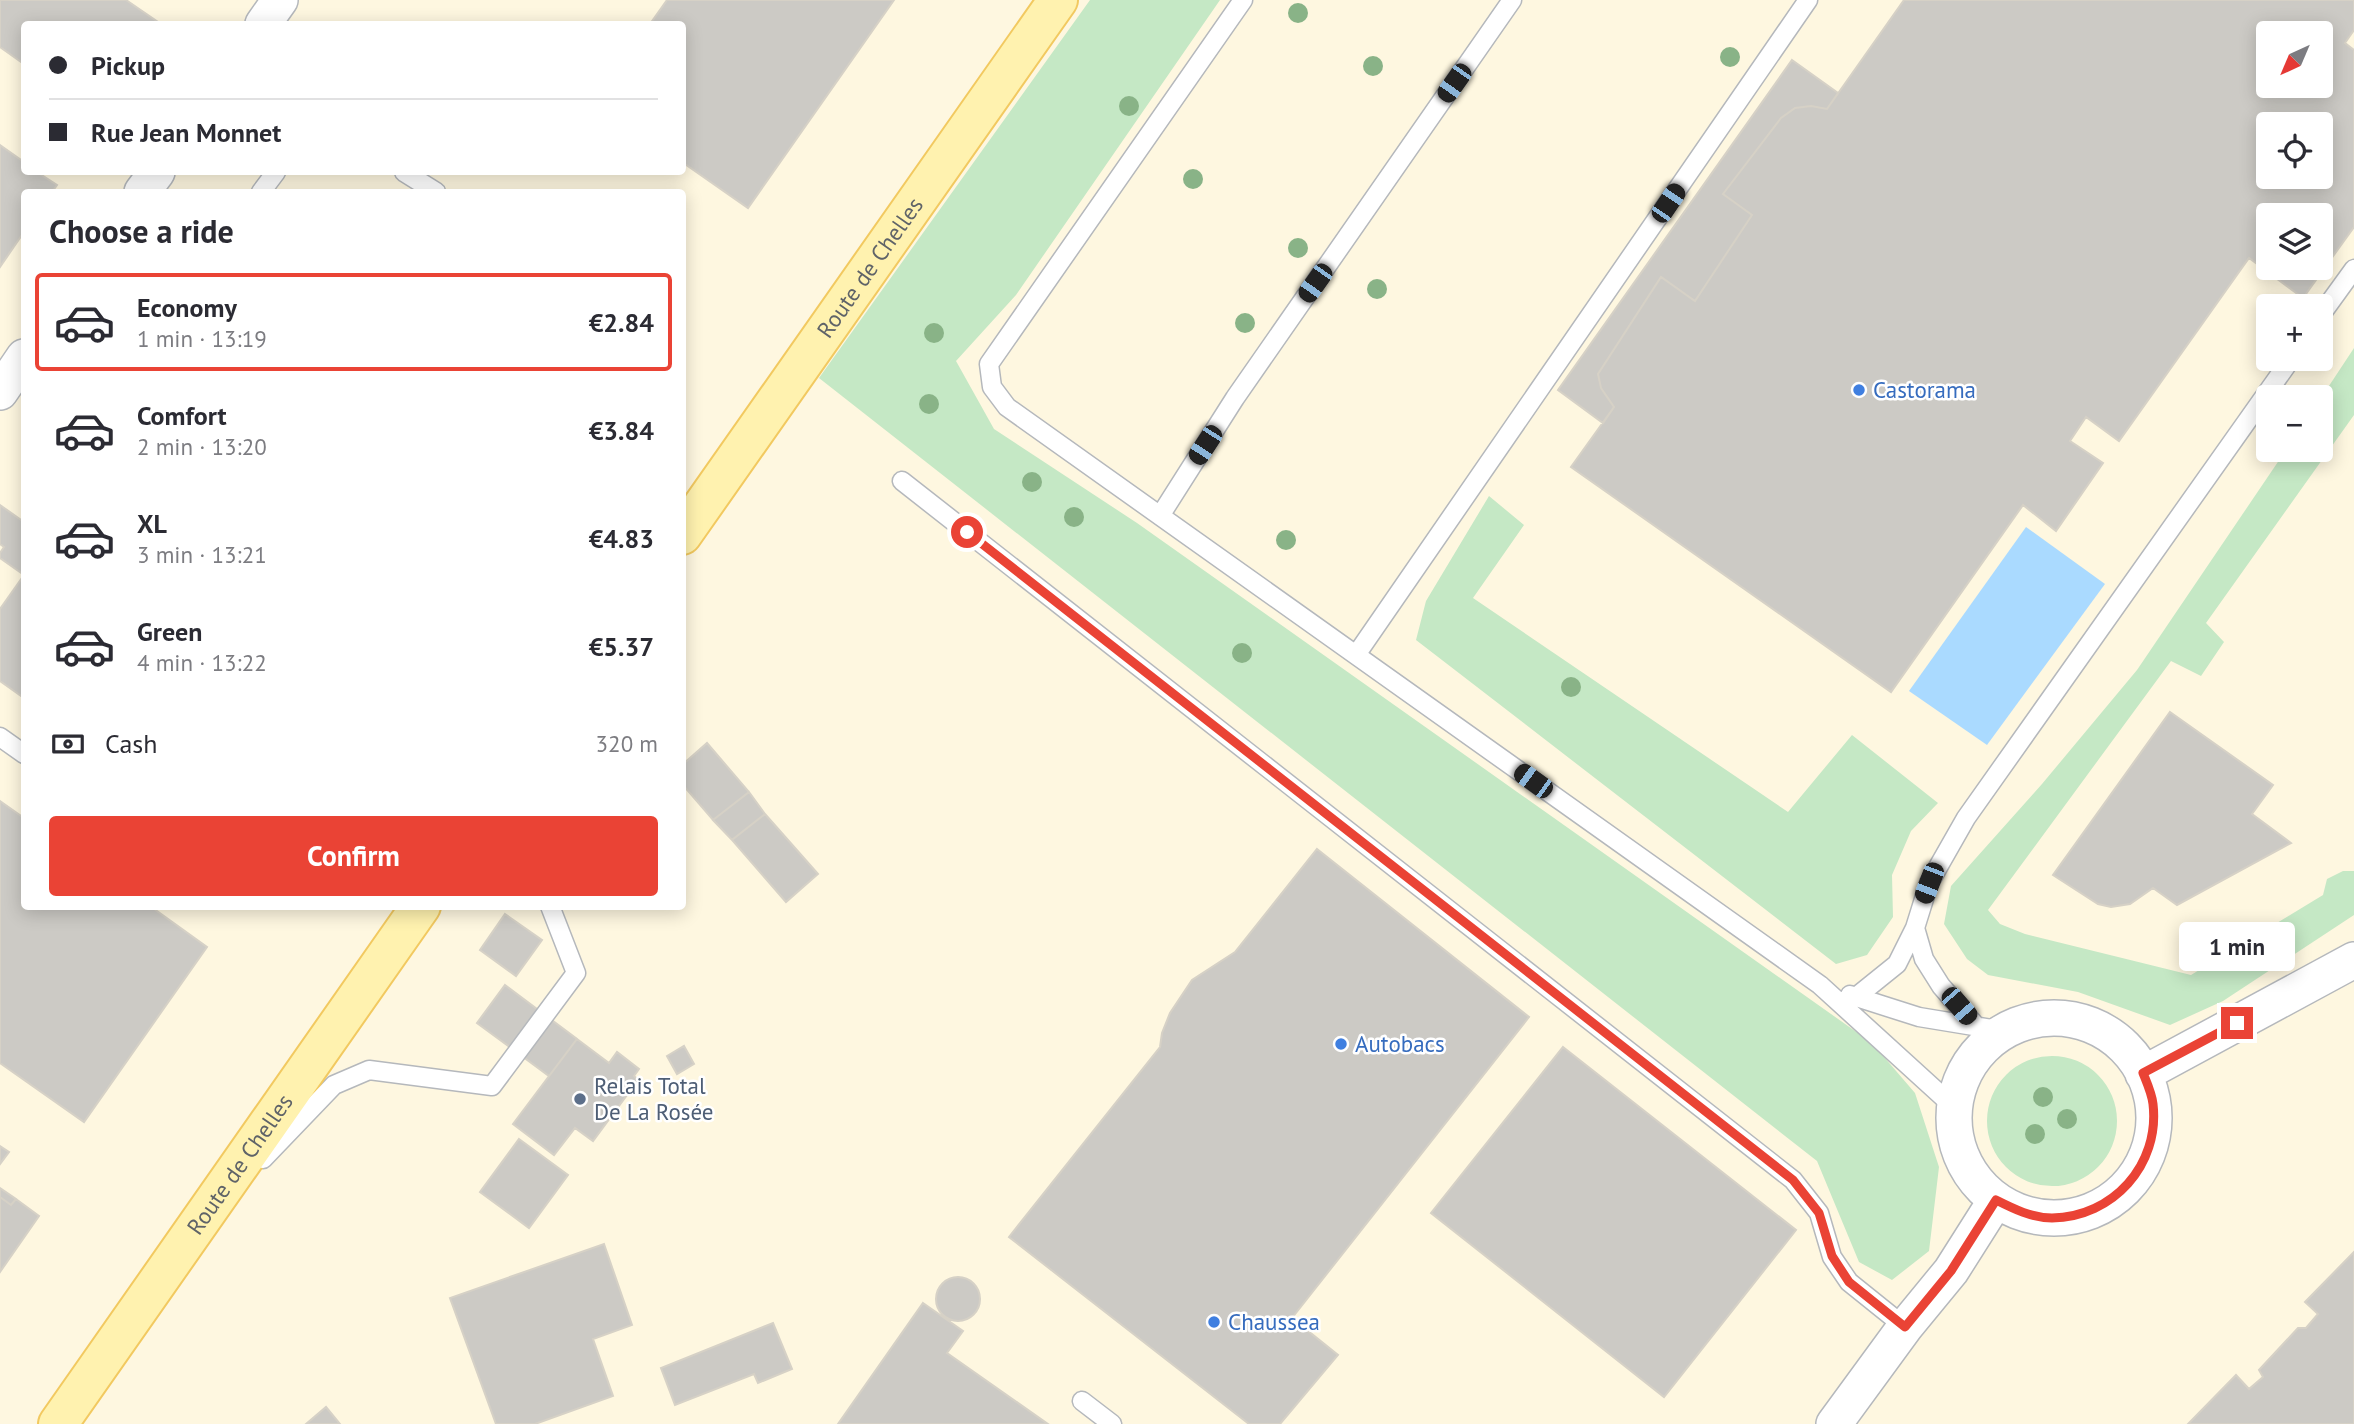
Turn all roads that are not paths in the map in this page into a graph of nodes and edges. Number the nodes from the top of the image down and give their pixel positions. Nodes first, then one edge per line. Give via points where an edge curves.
1 (280, 0) edge
2 (1058, 0) edge
3 (1243, 0) edge
4 (1512, 0) edge
5 (1808, 0) edge
6 (265, 21) edge
7 (409, 175) edge
8 (431, 189) edge
9 (2354, 269) edge
10 (2333, 298) edge
11 (21, 361) edge
12 (2283, 371) edge
13 (0, 392) edge
14 (902, 481) dead end
15 (1160, 516) junction
16 (686, 529) edge
17 (1356, 655) junction
18 (0, 737) edge
19 (21, 752) edge
20 (418, 910) edge
21 (552, 910) edge
22 (1915, 928) junction
23 (2354, 960) edge
24 (1820, 985) junction
25 (1856, 997) junction
26 (1990, 1028) junction
27 (2143, 1073) junction
28 (1954, 1107) junction
29 (1996, 1200) junction
30 (188, 1237) junction
31 (1905, 1327) junction
32 (1082, 1401) dead end
33 (58, 1424) edge
34 (1111, 1424) edge
35 (1834, 1424) edge

1 - 6 street
2 - 16 main road, Route de Chelles
3 - 15 lane via 989,363 992,387 1007,407
4 - 15 lane via 1235,398
5 - 17 lane
7 - 8 lane
9 - 10 lane
11 - 13 street
12 - 22 lane via 1966,818 1929,883
14 - 31 lane via 1793,1180 1819,1213 1832,1256 1849,1282
15 - 17 lane
17 - 24 lane
18 - 19 lane
20 - 30 main road, Route de Chelles
21 - 30 lane via 576,974 492,1086 369,1070 334,1085
22 - 25 lane via 1897,964
22 - 26 lane via 1924,959 1941,986
23 - 27 street
24 - 25 lane
24 - 28 lane
25 - 26 lane via 1919,1017
26 - 27 street via 2067,1018 2098,1028 2124,1047
26 - 28 street via 1985,1045 1959,1084
27 - 29 street via 2153,1103 2153,1133 2144,1163 2127,1188 2078,1216 2022,1213
28 - 29 street via 1962,1159 1976,1182
29 - 31 street via 1951,1271
30 - 33 main road, Route de Chelles
31 - 35 street
32 - 34 lane

